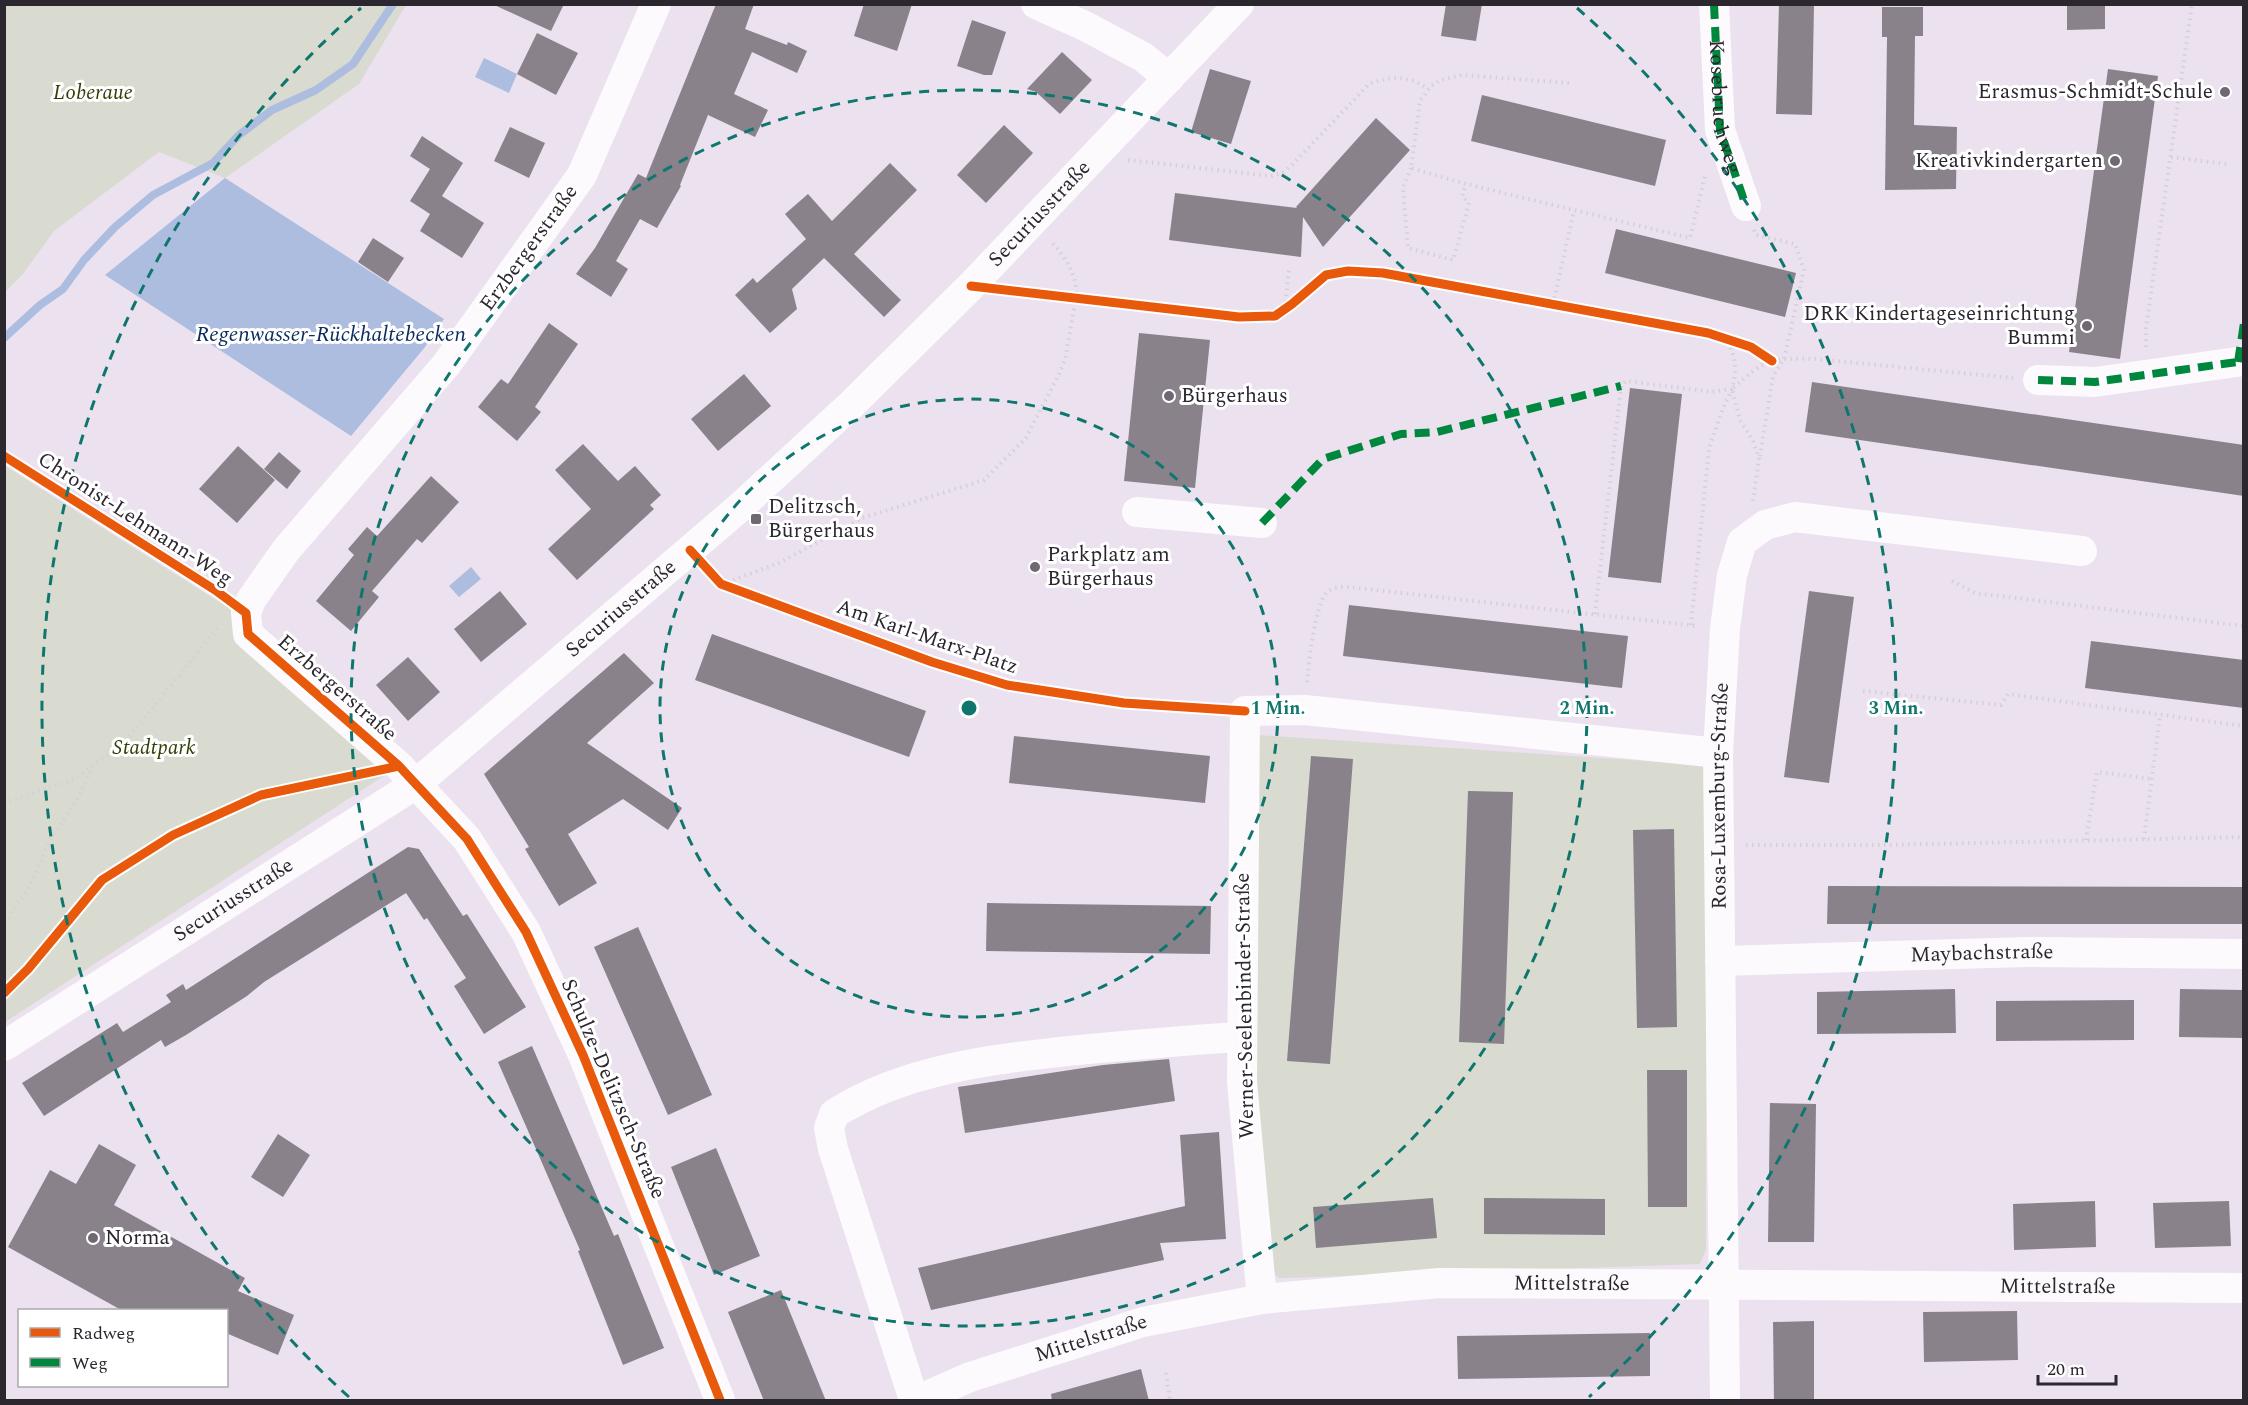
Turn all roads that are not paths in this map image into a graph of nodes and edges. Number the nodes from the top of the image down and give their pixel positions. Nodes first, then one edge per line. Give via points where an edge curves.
1 (657, 4) edge
2 (1036, 4) edge
3 (1239, 4) edge
4 (1714, 4) edge
5 (1169, 78) junction
6 (1746, 206) road end
7 (2244, 361) edge
8 (2038, 380) road end
9 (1137, 512) dead end
10 (1262, 523) dead end
11 (2082, 551) dead end
12 (1718, 753) junction
13 (416, 784) junction
14 (2244, 954) edge
15 (1720, 961) junction
16 (1242, 1037) junction
17 (4, 1046) edge
18 (1724, 1283) junction
19 (2244, 1288) edge
20 (1262, 1299) junction
21 (720, 1401) edge
22 (916, 1401) edge
23 (1725, 1401) edge

1 - 13 street, Erzbergerstraße via 582,175 446,365 286,550 246,613 248,634
2 - 5 street via 1143,57
3 - 5 street, Securiusstraße
4 - 6 street, Kosebruchweg via 1720,130
5 - 13 street, Securiusstraße via 971,286 854,402 690,550
7 - 8 street via 2095,382
9 - 10 street
11 - 12 street, Rosa-Luxemburg-Straße via 1795,517 1765,525 1742,542 1732,575
12 - 15 street, Rosa-Luxemburg-Straße
12 - 16 street, Werner-Seelenbinder-Straße via 1305,710 1245,711
13 - 17 street, Securiusstraße
13 - 21 street, Schulze-Delitzsch-Straße via 467,839 526,932 583,1055
14 - 15 street, Maybachstraße via 2026,952
15 - 18 street, Rosa-Luxemburg-Straße
16 - 20 street, Werner-Seelenbinder-Straße via 1245,1122
16 - 22 street via 992,1060 910,1080 834,1114 829,1128 833,1149
18 - 19 street, Mittelstraße
18 - 20 street, Mittelstraße via 1439,1283
18 - 23 street, Rosa-Luxemburg-Straße
20 - 22 street, Mittelstraße via 1143,1322 970,1377

